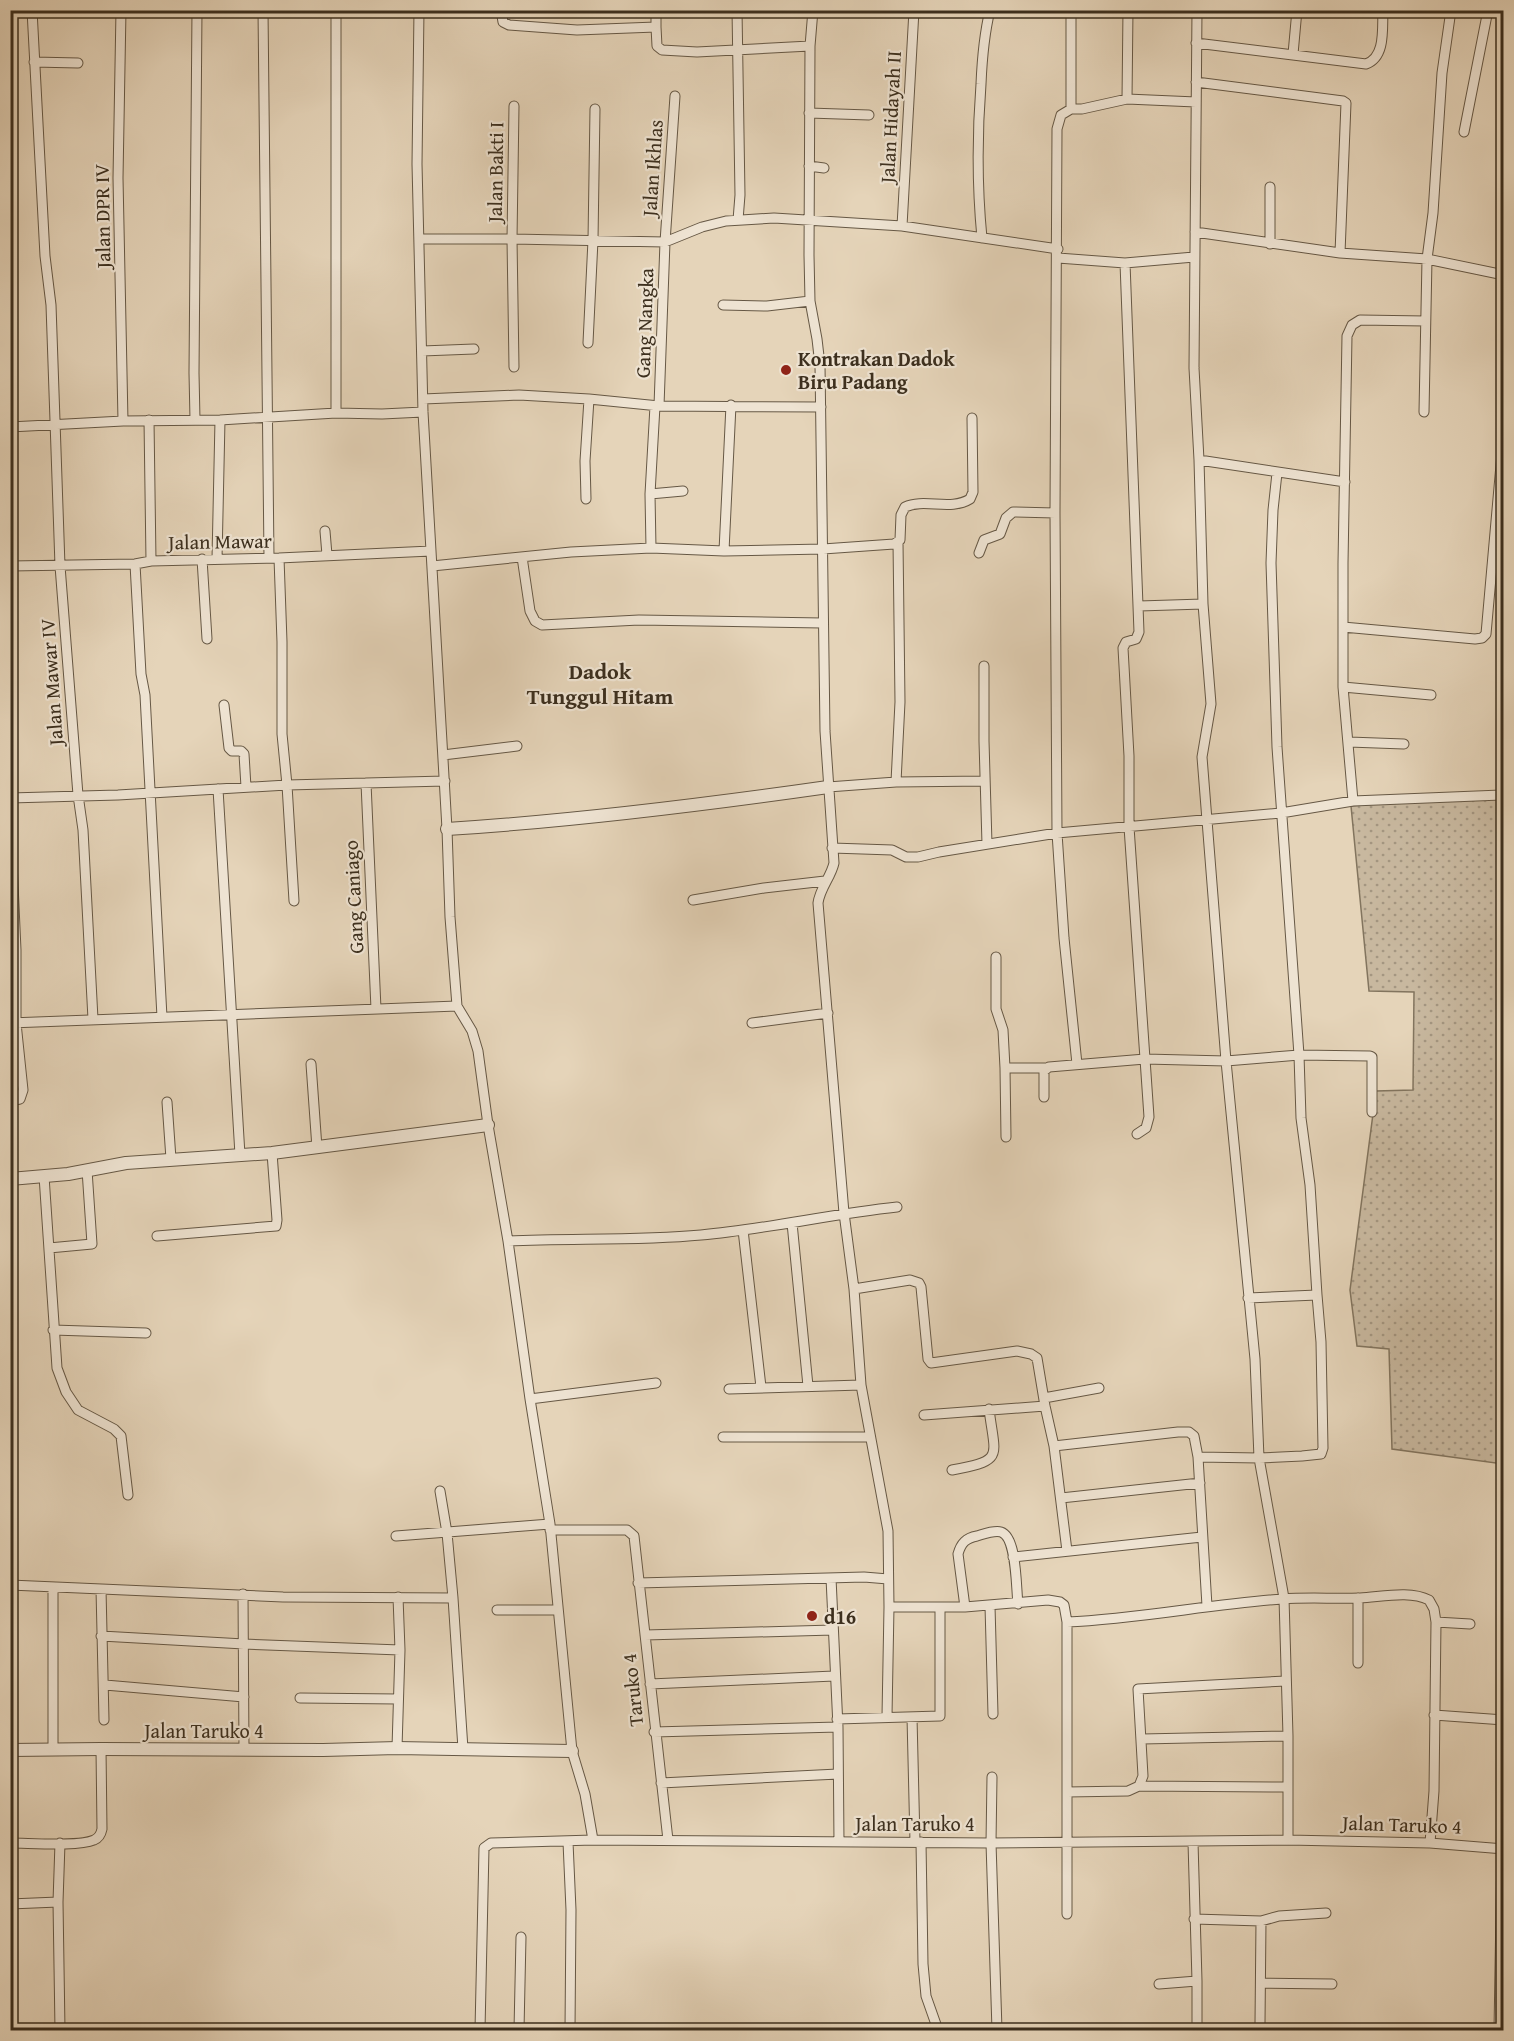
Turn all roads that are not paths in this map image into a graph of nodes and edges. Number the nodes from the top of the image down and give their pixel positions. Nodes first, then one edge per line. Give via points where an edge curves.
1 (32, 10) edge
2 (121, 10) edge
3 (197, 10) edge
4 (263, 10) edge
5 (336, 10) edge
6 (420, 10) edge
7 (501, 10) edge
8 (657, 10) edge
9 (737, 10) edge
10 (813, 10) edge
11 (914, 10) edge
12 (990, 10) edge
13 (1071, 10) edge
14 (1128, 10) edge
15 (1197, 10) edge
16 (1297, 10) edge
17 (1383, 10) edge
18 (1451, 10) edge
19 (1488, 10) edge
20 (656, 27) junction
21 (1196, 43) junction
22 (810, 46) junction
23 (737, 49) junction
24 (1293, 54) junction
25 (34, 62) junction
26 (78, 63) dead end
27 (1196, 82) junction
28 (675, 96) dead end
29 (1127, 99) junction
30 (1196, 102) junction
31 (514, 106) dead end
32 (595, 109) dead end
33 (1071, 109) junction
34 (809, 114) junction
35 (869, 115) dead end
36 (1464, 132) dead end
37 (809, 166) junction
38 (824, 168) dead end
39 (1270, 187) dead end
40 (738, 219) junction
41 (808, 219) junction
42 (902, 226) junction
43 (1195, 232) junction
44 (982, 238) junction
45 (420, 239) junction
46 (512, 239) junction
47 (593, 240) junction
48 (665, 242) junction
49 (1270, 244) junction
50 (1058, 253) junction
51 (1340, 254) junction
52 (1194, 257) junction
53 (1427, 259) junction
54 (1125, 262) junction
55 (1503, 275) edge
56 (810, 301) junction
57 (723, 305) dead end
58 (1425, 321) junction
59 (588, 343) dead end
60 (474, 349) dead end
61 (422, 351) junction
62 (514, 367) dead end
63 (423, 399) junction
64 (589, 399) junction
65 (731, 405) junction
66 (657, 406) junction
67 (821, 407) junction
68 (423, 412) junction
69 (1424, 412) dead end
70 (336, 413) junction
71 (266, 418) junction
72 (972, 418) dead end
73 (149, 420) junction
74 (195, 420) junction
75 (220, 420) junction
76 (123, 421) junction
77 (56, 423) junction
78 (10, 427) edge
79 (1503, 431) edge
80 (1199, 460) junction
81 (1276, 472) junction
82 (1345, 483) junction
83 (683, 490) dead end
84 (650, 494) junction
85 (586, 499) dead end
86 (1055, 513) junction
87 (325, 531) dead end
88 (897, 542) junction
89 (651, 548) junction
90 (823, 549) junction
91 (724, 550) junction
92 (431, 551) junction
93 (979, 553) dead end
94 (327, 555) junction
95 (522, 557) junction
96 (274, 558) junction
97 (217, 559) junction
98 (202, 560) junction
99 (151, 561) junction
100 (135, 564) junction
101 (10, 566) edge
102 (60, 566) junction
103 (432, 566) junction
104 (1203, 604) junction
105 (1139, 606) junction
106 (822, 623) junction
107 (1343, 627) junction
108 (207, 639) dead end
109 (984, 666) dead end
110 (1344, 687) junction
111 (1431, 695) dead end
112 (224, 705) dead end
113 (1349, 742) junction
114 (1404, 744) dead end
115 (517, 746) dead end
116 (443, 755) junction
117 (444, 781) junction
118 (986, 781) junction
119 (896, 782) junction
120 (366, 783) junction
121 (287, 785) junction
122 (246, 787) junction
123 (828, 787) junction
124 (218, 789) junction
125 (149, 793) junction
126 (78, 795) junction
127 (1501, 795) dead end
128 (10, 798) edge
129 (1353, 801) junction
130 (1281, 813) junction
131 (10, 818) edge
132 (1205, 819) junction
133 (1129, 827) junction
134 (447, 829) junction
135 (1058, 832) junction
136 (987, 844) junction
137 (832, 848) junction
138 (825, 881) junction
139 (693, 900) dead end
140 (294, 901) dead end
141 (996, 957) dead end
142 (457, 1006) junction
143 (376, 1009) junction
144 (828, 1013) junction
145 (232, 1014) junction
146 (162, 1017) junction
147 (93, 1019) junction
148 (13, 1023) edge
149 (752, 1023) dead end
150 (1299, 1055) junction
151 (1145, 1059) junction
152 (1226, 1060) junction
153 (312, 1064) dead end
154 (1077, 1064) junction
155 (1005, 1068) junction
156 (1046, 1068) junction
157 (1044, 1097) dead end
158 (10, 1101) edge
159 (167, 1102) dead end
160 (1372, 1112) dead end
161 (488, 1125) junction
162 (1137, 1134) dead end
163 (1006, 1137) dead end
164 (317, 1148) junction
165 (272, 1153) junction
166 (240, 1155) junction
167 (171, 1159) junction
168 (87, 1170) junction
169 (44, 1176) junction
170 (10, 1179) edge
171 (897, 1207) dead end
172 (844, 1213) junction
173 (792, 1223) junction
174 (743, 1230) junction
175 (157, 1236) dead end
176 (508, 1241) junction
177 (49, 1248) junction
178 (854, 1289) junction
179 (1317, 1295) junction
180 (1248, 1298) junction
181 (53, 1330) junction
182 (146, 1333) dead end
183 (656, 1383) dead end
184 (861, 1385) junction
185 (808, 1386) junction
186 (760, 1387) junction
187 (1099, 1388) dead end
188 (729, 1389) dead end
189 (530, 1399) junction
190 (1044, 1402) junction
191 (989, 1409) junction
192 (924, 1415) dead end
193 (723, 1437) dead end
194 (870, 1437) junction
195 (1054, 1446) junction
196 (1198, 1457) junction
197 (1259, 1458) junction
198 (952, 1470) dead end
199 (1200, 1483) junction
200 (440, 1491) dead end
201 (128, 1495) dead end
202 (1061, 1498) junction
203 (550, 1527) junction
204 (447, 1533) junction
205 (396, 1536) dead end
206 (1202, 1537) junction
207 (1067, 1551) junction
208 (1013, 1557) junction
209 (831, 1578) junction
210 (888, 1579) junction
211 (638, 1583) junction
212 (10, 1585) edge
213 (53, 1587) junction
214 (101, 1589) junction
215 (243, 1594) junction
216 (398, 1597) junction
217 (453, 1598) junction
218 (1284, 1598) junction
219 (1358, 1598) junction
220 (1018, 1604) junction
221 (990, 1606) junction
222 (1207, 1606) junction
223 (888, 1607) junction
224 (965, 1607) junction
225 (940, 1608) junction
226 (497, 1610) dead end
227 (558, 1610) junction
228 (1067, 1622) junction
229 (1436, 1622) junction
230 (1470, 1624) dead end
231 (833, 1630) junction
232 (645, 1635) junction
233 (101, 1636) junction
234 (244, 1644) junction
235 (400, 1650) junction
236 (1358, 1663) dead end
237 (834, 1676) junction
238 (1286, 1681) junction
239 (650, 1683) junction
240 (105, 1685) junction
241 (244, 1697) junction
242 (300, 1698) dead end
243 (398, 1699) junction
244 (993, 1714) dead end
245 (1434, 1715) junction
246 (887, 1716) junction
247 (912, 1717) junction
248 (104, 1720) dead end
249 (1503, 1720) edge
250 (838, 1723) junction
251 (654, 1732) junction
252 (10, 1735) edge
253 (1288, 1736) junction
254 (1143, 1739) junction
255 (397, 1748) junction
256 (53, 1749) junction
257 (101, 1749) junction
258 (463, 1749) junction
259 (11, 1750) edge
260 (244, 1750) junction
261 (572, 1751) junction
262 (838, 1774) junction
263 (992, 1777) dead end
264 (661, 1783) junction
265 (1139, 1786) junction
266 (1288, 1787) junction
267 (1067, 1792) junction
268 (593, 1840) junction
269 (668, 1840) junction
270 (1288, 1840) junction
271 (1067, 1841) junction
272 (568, 1842) junction
273 (839, 1842) junction
274 (918, 1842) junction
275 (1193, 1842) junction
276 (10, 1843) edge
277 (60, 1843) junction
278 (991, 1843) junction
279 (1430, 1843) junction
280 (1503, 1849) edge
281 (58, 1902) junction
282 (10, 1904) edge
283 (1326, 1913) dead end
284 (1067, 1914) dead end
285 (1194, 1919) junction
286 (1261, 1921) junction
287 (521, 1938) dead end
288 (1502, 1977) edge
289 (1197, 1981) junction
290 (1261, 1983) junction
291 (1159, 1984) dead end
292 (1332, 1984) dead end
293 (1260, 2023) dead end
294 (938, 2029) edge
295 (1501, 2029) edge
296 (60, 2031) edge
297 (480, 2031) edge
298 (519, 2031) edge
299 (570, 2031) edge
300 (926, 2031) edge
301 (997, 2031) edge
302 (1197, 2031) edge

1 - 25 street, Jalan Mawar IV
2 - 76 street, Jalan DPR IV via 118,178
3 - 74 street
4 - 71 street
5 - 70 street
6 - 45 street via 416,123
7 - 20 street via 503,22 520,26 577,30
8 - 20 street
9 - 23 street
10 - 22 street
11 - 42 street, Jalan Hidayah II
12 - 44 street via 978,133
13 - 33 street
14 - 29 street
15 - 21 street
16 - 24 street
17 - 24 street via 1380,48 1369,63
18 - 53 street
19 - 36 street
20 - 23 street via 657,46 662,50
21 - 24 street
21 - 27 street
22 - 23 street
22 - 34 street
23 - 40 street
25 - 26 street
25 - 77 street, Jalan Mawar IV
27 - 30 street
27 - 51 street via 1346,103
28 - 48 street, Jalan Ikhlas
29 - 30 street
29 - 33 street
30 - 43 street
31 - 46 street, Jalan Bakti I
32 - 47 street
33 - 50 street via 1061,115 1057,129
34 - 35 street
34 - 37 street
37 - 38 street
37 - 41 street
39 - 49 street
40 - 41 street
40 - 48 street via 702,227
41 - 42 street
41 - 56 street
42 - 44 street
43 - 49 street
43 - 52 street
44 - 50 street
45 - 46 street
45 - 61 street
46 - 47 street
46 - 62 street, Jalan Bakti I
47 - 48 street
47 - 59 street
48 - 66 street, Gang Nangka
49 - 51 street
50 - 54 street
50 - 86 street
51 - 53 street
52 - 54 street
52 - 80 street
53 - 55 street
53 - 58 street
54 - 105 street
56 - 57 street via 767,306
56 - 67 street via 818,339
58 - 69 street
58 - 82 street via 1360,320 1349,329
60 - 61 street
61 - 63 street
63 - 64 street via 519,395
63 - 68 street
64 - 66 street
64 - 85 street
65 - 66 street
65 - 67 street
65 - 91 street
66 - 84 street, Gang Nangka
67 - 90 street
68 - 70 street
68 - 92 street
70 - 71 street
71 - 75 street
71 - 96 street
72 - 88 street via 970,499 905,507
73 - 74 street
73 - 76 street
73 - 99 street
74 - 75 street
75 - 97 street
76 - 77 street
77 - 78 street
77 - 102 street, Jalan Mawar IV
79 - 107 street via 1484,636 1475,639
80 - 81 street
80 - 104 street
81 - 82 street
81 - 130 street via 1271,563
82 - 107 street
83 - 84 street
84 - 89 street, Gang Nangka
86 - 93 street via 1013,512 1000,534 984,540
86 - 135 street
87 - 94 street
88 - 90 street
88 - 119 street via 900,702
89 - 91 street
89 - 95 street
90 - 91 street
90 - 106 street
92 - 94 street, Jalan Mawar
92 - 103 street
94 - 96 street, Jalan Mawar
95 - 103 street
95 - 106 street via 530,611 542,625 639,620
96 - 97 street, Jalan Mawar
96 - 121 street via 282,642 282,734
97 - 98 street, Jalan Mawar
98 - 99 street, Jalan Mawar
98 - 108 street
99 - 100 street, Jalan Mawar
100 - 102 street, Jalan Mawar
100 - 125 street
101 - 102 street, Jalan Mawar
102 - 126 street, Jalan Mawar IV
103 - 116 street
104 - 105 street
104 - 132 street via 1210,704 1202,757
105 - 133 street via 1138,635 1123,648
106 - 123 street
107 - 110 street
109 - 118 street
110 - 111 street
110 - 113 street
112 - 122 street via 229,748 243,753
113 - 114 street
113 - 129 street
115 - 116 street
116 - 117 street
117 - 120 street
117 - 134 street
118 - 119 street
118 - 136 street
119 - 123 street
120 - 121 street
120 - 143 street, Gang Caniago
121 - 122 street
121 - 140 street
122 - 124 street
123 - 134 street via 537,823
123 - 137 street
124 - 125 street
124 - 145 street
125 - 126 street
125 - 146 street
126 - 128 street
126 - 147 street, Jalan Mawar IV
127 - 129 street
129 - 130 street
130 - 132 street
130 - 150 street
131 - 148 street via 16,950
132 - 133 street
132 - 152 street
133 - 135 street
133 - 151 street
134 - 142 street
135 - 136 street
135 - 154 street
136 - 137 street via 918,857 906,857 889,849
137 - 138 street via 832,868
138 - 139 street
138 - 144 street via 818,903
141 - 155 street via 996,1009
142 - 143 street
142 - 161 street via 472,1031 478,1051
143 - 145 street
144 - 149 street
144 - 172 street
145 - 146 street
145 - 166 street
146 - 147 street
147 - 148 street
148 - 158 street via 23,1093 20,1099
150 - 152 street
150 - 160 street via 1372,1057
150 - 179 street
151 - 152 street
151 - 154 street
151 - 162 street via 1149,1120
152 - 180 street
153 - 164 street
154 - 156 street
155 - 156 street
155 - 163 street
156 - 157 street
159 - 167 street
161 - 164 street
161 - 176 street
164 - 165 street
165 - 166 street
165 - 175 street via 276,1226
166 - 167 street
167 - 168 street
168 - 169 street
168 - 177 street via 92,1244
169 - 170 street
169 - 177 street
171 - 172 street
172 - 173 street
172 - 178 street
173 - 174 street
173 - 185 street
174 - 176 street via 679,1236
174 - 186 street
176 - 189 street
177 - 181 street
178 - 184 street
178 - 190 street via 915,1281 921,1287 929,1361 1017,1351 1031,1354 1039,1361
179 - 180 street
179 - 197 street via 1323,1448 1317,1455
180 - 197 street
181 - 182 street
181 - 201 street via 57,1368 71,1401 83,1415 121,1436
183 - 189 street
184 - 185 street
184 - 194 street
185 - 186 street
186 - 188 street
187 - 190 street
189 - 203 street
190 - 191 street
190 - 195 street
191 - 192 street
191 - 198 street via 993,1455 982,1464
193 - 194 street
194 - 210 street via 888,1532
195 - 196 street via 1189,1432 1195,1438
195 - 202 street
196 - 197 street
196 - 199 street
197 - 218 street
199 - 202 street
199 - 206 street
200 - 204 street
202 - 207 street
203 - 204 street
203 - 211 street, Taruko 4 via 627,1530 634,1536
203 - 227 street
204 - 205 street
204 - 217 street
206 - 207 street
206 - 222 street
207 - 208 street
208 - 220 street
208 - 224 street via 1009,1538 999,1532 970,1537 962,1544 958,1554
209 - 210 street
209 - 211 street
209 - 231 street
210 - 223 street
211 - 232 street, Taruko 4
212 - 213 street
213 - 214 street
213 - 256 street
214 - 215 street
214 - 233 street
215 - 216 street
215 - 234 street
216 - 217 street
216 - 235 street
217 - 258 street
218 - 219 street
218 - 222 street
218 - 238 street
219 - 229 street via 1425,1598 1432,1604
219 - 236 street
220 - 221 street
220 - 228 street via 1060,1602
221 - 224 street
221 - 244 street
222 - 228 street via 1132,1618
223 - 225 street
223 - 246 street
224 - 225 street
225 - 247 street via 940,1716
226 - 227 street
227 - 261 street
228 - 267 street
229 - 230 street
229 - 245 street
231 - 232 street
231 - 237 street
232 - 239 street, Taruko 4
233 - 234 street
233 - 240 street
234 - 235 street
234 - 241 street
235 - 243 street
237 - 239 street
237 - 250 street
238 - 253 street
238 - 254 street via 1138,1689
239 - 251 street, Taruko 4
240 - 241 street
240 - 248 street
241 - 260 street
242 - 243 street
243 - 255 street
245 - 249 street
245 - 279 street
246 - 247 street
246 - 250 street
247 - 274 street
250 - 251 street
250 - 262 street
251 - 264 street, Taruko 4
252 - 259 street
253 - 254 street
253 - 266 street
254 - 265 street via 1143,1776
255 - 258 street, Jalan Taruko 4
255 - 260 street, Jalan Taruko 4
256 - 257 street, Jalan Taruko 4
256 - 259 street, Jalan Taruko 4
257 - 260 street, Jalan Taruko 4
257 - 277 street via 101,1833 94,1840
258 - 261 street, Jalan Taruko 4
261 - 268 street
262 - 264 street
262 - 273 street
263 - 278 street
264 - 269 street, Taruko 4
265 - 266 street
265 - 267 street via 1128,1791
266 - 270 street
267 - 271 street
268 - 269 street, Jalan Taruko 4
268 - 272 street, Jalan Taruko 4
269 - 273 street, Jalan Taruko 4
270 - 275 street, Jalan Taruko 4
270 - 279 street, Jalan Taruko 4
271 - 275 street, Jalan Taruko 4
271 - 278 street, Jalan Taruko 4
271 - 284 street
272 - 297 street, Jalan Taruko 4 via 491,1844 484,1848
272 - 299 street
273 - 274 street, Jalan Taruko 4
274 - 278 street, Jalan Taruko 4
274 - 294 street via 926,1996
275 - 285 street
276 - 277 street
277 - 281 street
278 - 301 street
279 - 280 street, Jalan Taruko 4
280 - 288 street
281 - 282 street
281 - 296 street
283 - 286 street
285 - 286 street
285 - 289 street
286 - 290 street
287 - 298 street
288 - 295 street
289 - 291 street
289 - 302 street
290 - 292 street
290 - 293 street
294 - 300 street

